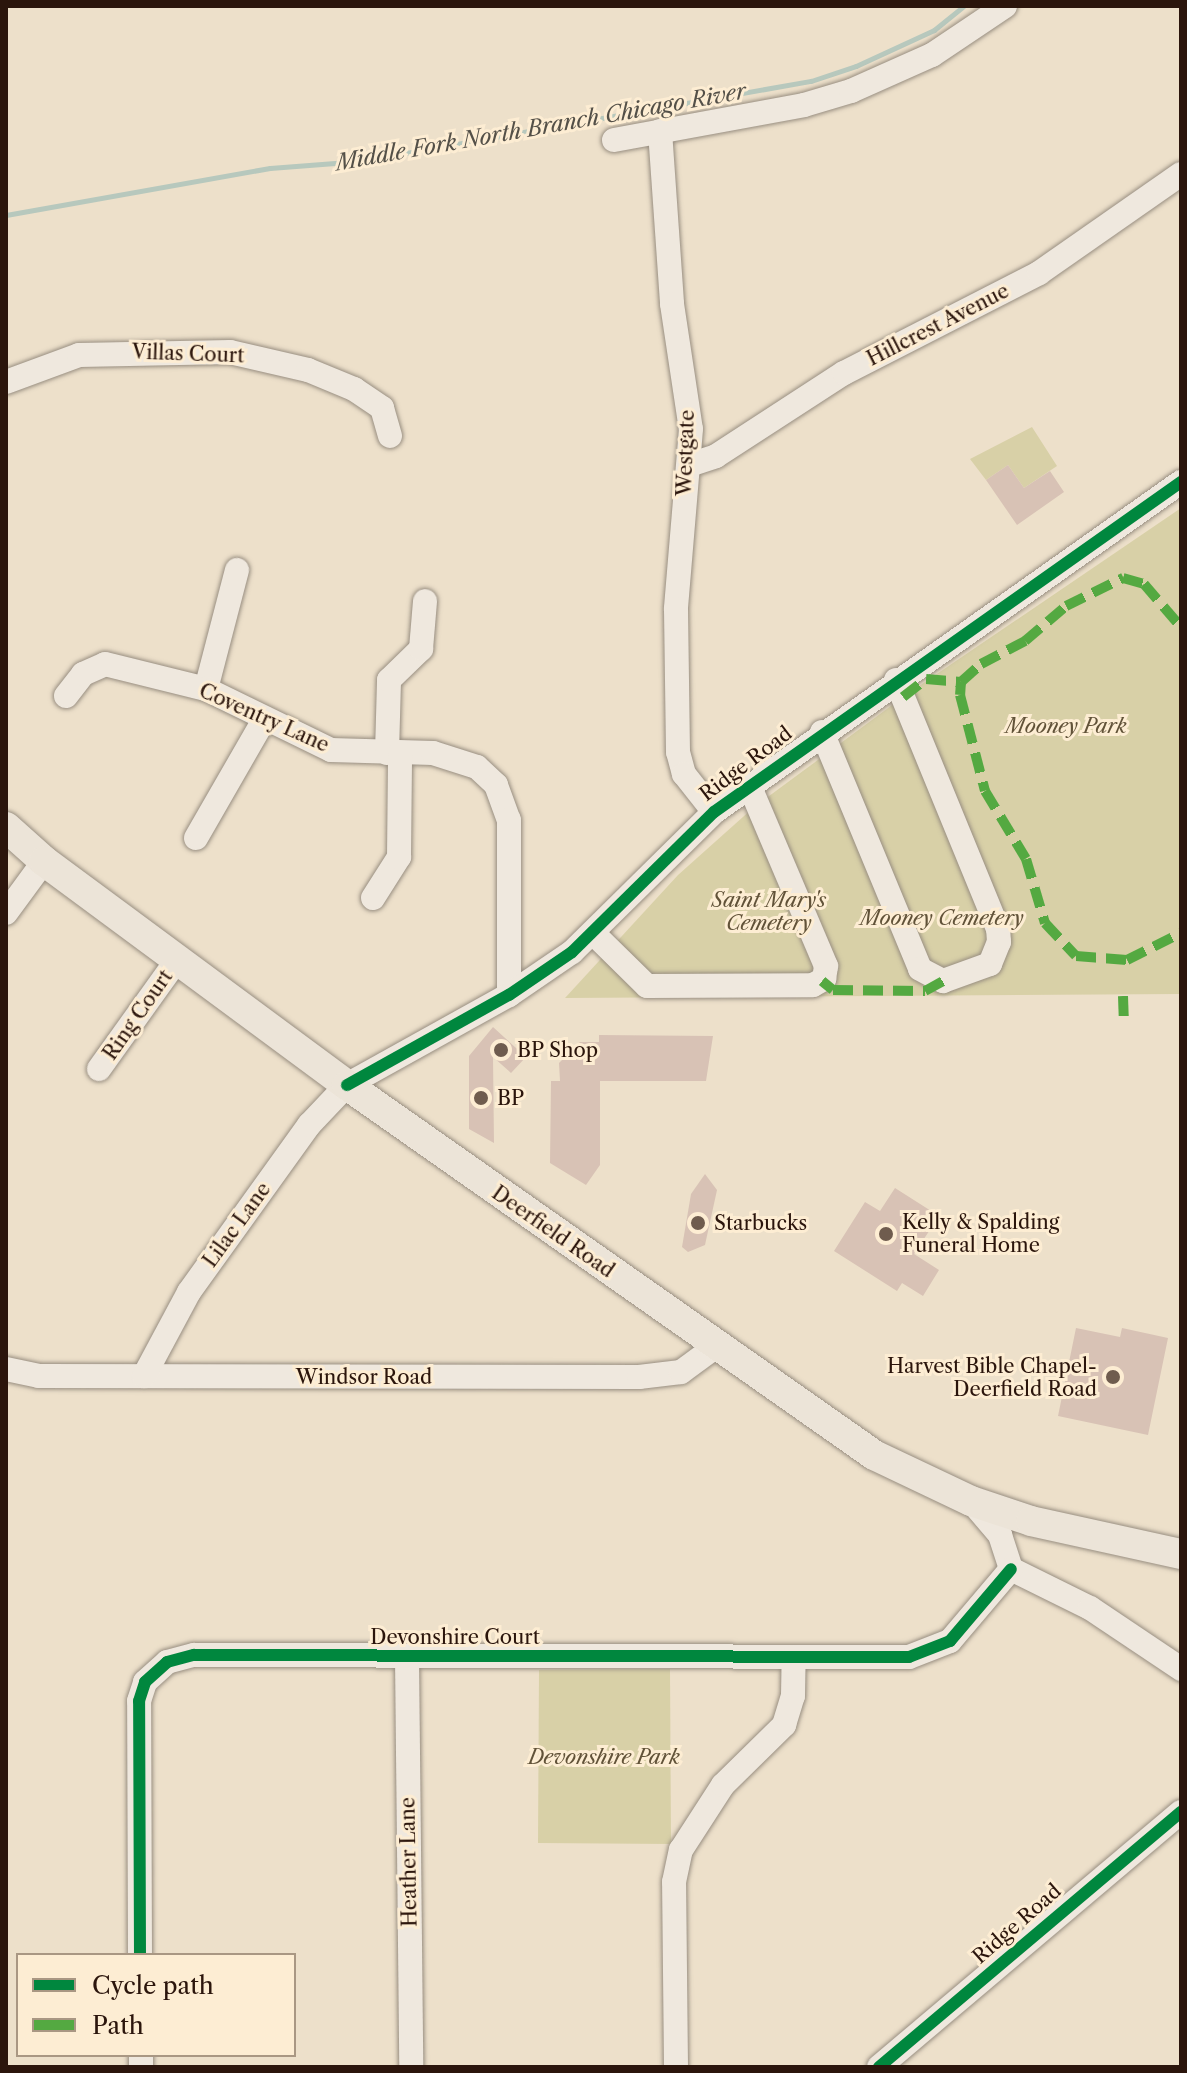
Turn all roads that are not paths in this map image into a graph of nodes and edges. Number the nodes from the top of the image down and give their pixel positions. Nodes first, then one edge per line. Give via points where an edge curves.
1 (1005, 6) edge
2 (660, 131) junction
3 (614, 140) dead end
4 (1181, 174) edge
5 (6, 382) edge
6 (390, 436) dead end
7 (689, 465) junction
8 (1181, 482) edge
9 (237, 570) dead end
10 (425, 601) dead end
11 (896, 680) junction
12 (206, 689) junction
13 (66, 696) dead end
14 (265, 718) junction
15 (822, 732) junction
16 (394, 753) junction
17 (749, 785) junction
18 (714, 812) junction
19 (6, 827) edge
20 (196, 838) dead end
21 (44, 861) junction
22 (373, 898) dead end
23 (6, 913) edge
24 (594, 934) junction
25 (177, 960) junction
26 (509, 995) junction
27 (99, 1069) dead end
28 (347, 1085) junction
29 (715, 1347) junction
30 (6, 1369) edge
31 (144, 1376) junction
32 (971, 1501) junction
33 (1181, 1538) edge
34 (1149, 1543) junction
35 (1181, 1554) edge
36 (1011, 1569) junction
37 (407, 1657) junction
38 (794, 1657) junction
39 (1181, 1669) edge
40 (1181, 1812) edge
41 (140, 1953) edge
42 (411, 2067) edge
43 (676, 2067) edge
44 (879, 2067) edge

1 - 2 street via 932,55 851,91 804,105
2 - 3 street
2 - 7 street, Westgate via 672,304 691,429
4 - 7 street, Hillcrest Avenue via 1039,273 844,373 716,456
5 - 6 street, Villas Court via 79,355 230,352 295,366 354,389 382,408
7 - 18 street, Westgate via 676,609 678,752 684,774
8 - 11 street, Ridge Road
9 - 12 street
10 - 16 street via 421,649 389,680
11 - 15 street, Ridge Road
11 - 15 street via 998,929 990,964 943,981 920,969
12 - 13 street, Coventry Lane via 105,664 83,674
12 - 14 street, Coventry Lane
14 - 16 street, Coventry Lane via 331,750
14 - 20 street
15 - 17 street, Ridge Road
16 - 22 street via 399,857
16 - 26 street, Coventry Lane via 449,755 477,767 504,800 510,834
17 - 18 street, Ridge Road
17 - 24 street via 826,966 824,979 813,985 647,986
18 - 24 street, Ridge Road
19 - 21 main road, Deerfield Road
21 - 23 street
21 - 25 main road, Deerfield Road
24 - 26 street, Ridge Road
25 - 27 street, Ring Court
25 - 28 main road, Deerfield Road
26 - 28 street, Ridge Road
28 - 29 main road, Deerfield Road
28 - 31 street, Lilac Lane via 309,1125 189,1292
29 - 31 street, Windsor Road via 681,1372 639,1377
29 - 32 main road, Deerfield Road via 874,1455
30 - 31 street, Windsor Road via 39,1376
32 - 34 main road, Deerfield Road via 1031,1521
32 - 36 street via 1000,1535
33 - 34 main road, Deerfield Road
34 - 35 main road, Deerfield Road
36 - 38 street, Devonshire Court via 962,1630 939,1648 909,1657
36 - 39 street via 1090,1608
37 - 38 street, Devonshire Court
37 - 41 street, Devonshire Court via 194,1655 153,1672 139,1701 137,1736
37 - 42 street, Heather Lane
38 - 43 street via 793,1696 784,1725 723,1785 681,1850 674,1882
40 - 44 street, Ridge Road

